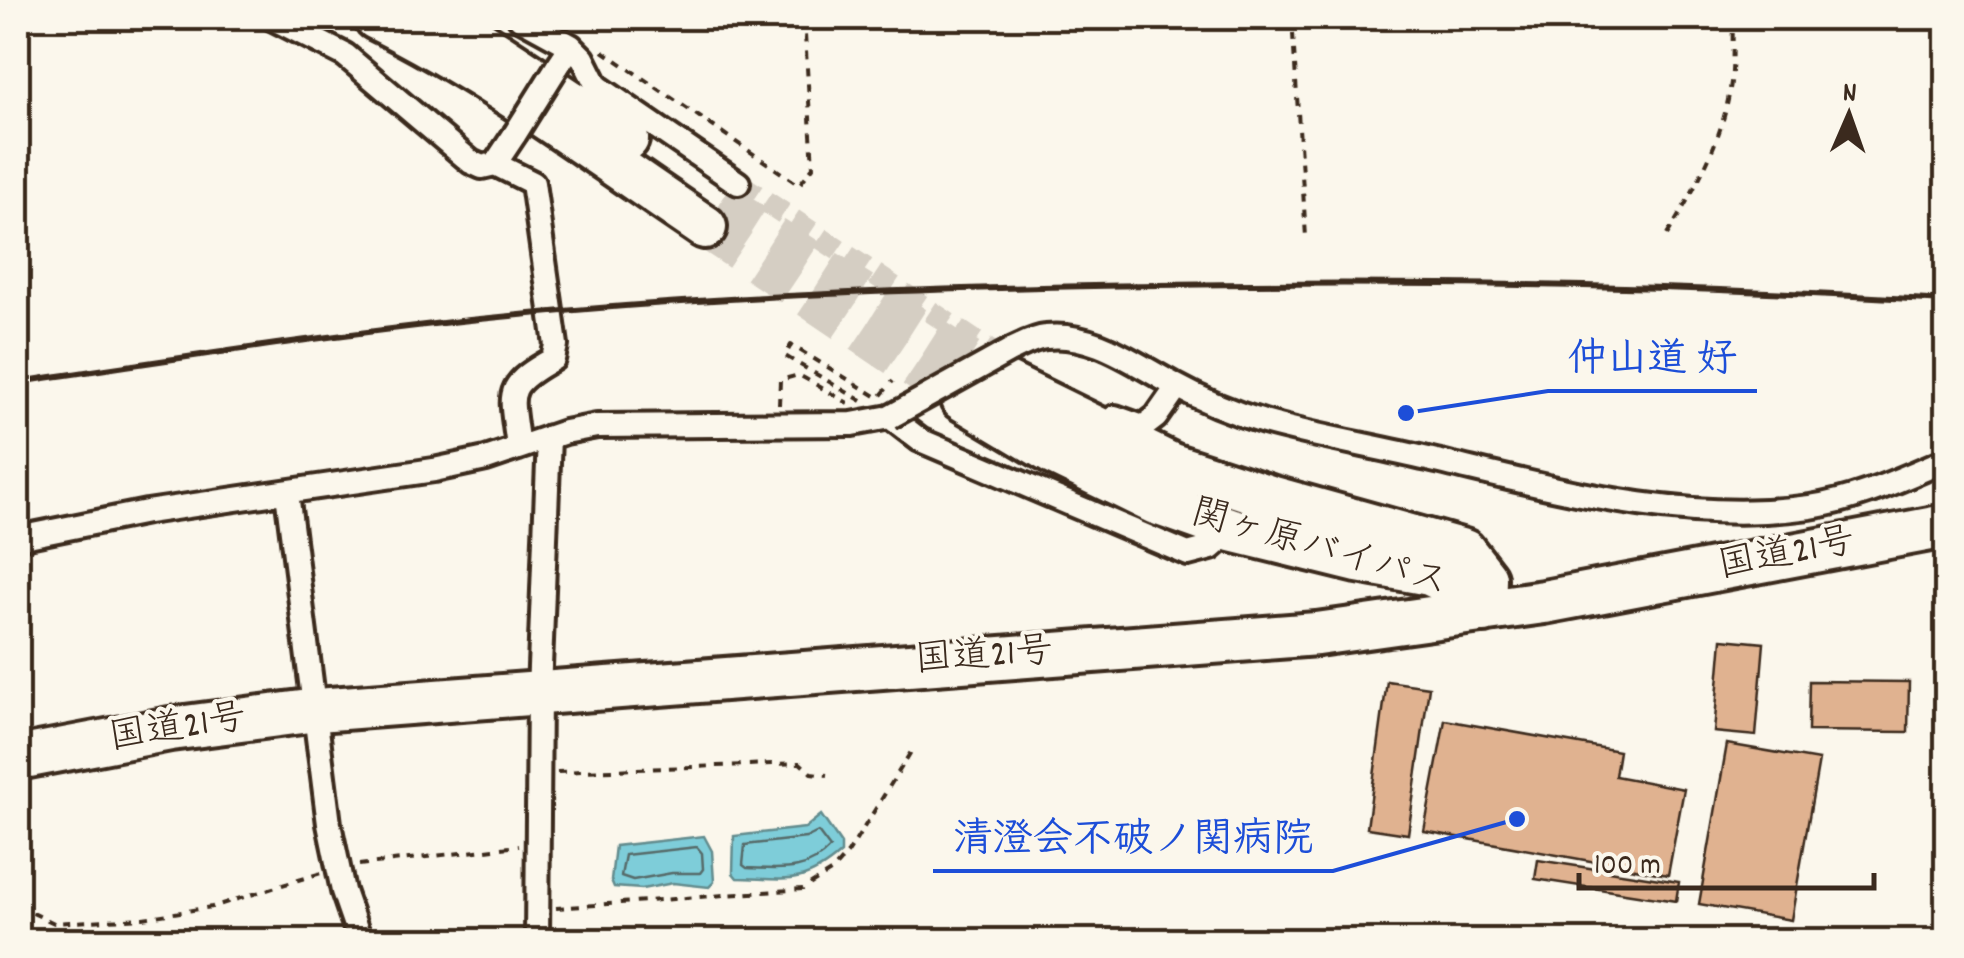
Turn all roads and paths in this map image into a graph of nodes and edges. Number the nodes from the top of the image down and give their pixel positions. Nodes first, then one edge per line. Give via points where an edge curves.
1 (32, 18) edge
2 (272, 18) edge
3 (376, 18) edge
4 (444, 18) edge
5 (520, 18) edge
6 (804, 18) edge
7 (1292, 18) edge
8 (1733, 18) edge
9 (18, 25) edge
10 (571, 46) junction
11 (496, 164) junction
12 (721, 204) junction
13 (1666, 235) dead end
14 (1306, 237) dead end
15 (998, 375) junction
16 (893, 381) dead end
17 (1177, 387) junction
18 (890, 417) junction
19 (778, 424) junction
20 (549, 438) junction
21 (518, 448) junction
22 (1946, 460) edge
23 (287, 493) junction
24 (1946, 526) edge
25 (1232, 530) junction
26 (18, 538) edge
27 (1358, 561) junction
28 (1502, 608) junction
29 (1317, 634) junction
30 (539, 692) junction
31 (317, 710) junction
32 (914, 747) dead end
33 (18, 758) edge
34 (539, 772) junction
35 (828, 775) dead end
36 (538, 844) junction
37 (338, 867) junction
38 (18, 906) edge
39 (538, 909) junction
40 (360, 940) edge
41 (538, 940) edge

1 - 9 path
2 - 11 street via 345,55 471,162
3 - 12 highway via 550,122
4 - 12 highway
5 - 10 street
6 - 10 path via 813,166 799,186 603,51 583,42
7 - 14 path
8 - 13 path via 1724,117 1692,196
10 - 11 street, bridge
10 - 12 street via 596,86
11 - 21 street via 533,183 556,345 552,359 515,386
15 - 17 street via 1042,337 1065,336 1114,352
15 - 17 street via 1143,427
15 - 18 street, bridge
15 - 25 highway, 関ヶ原バイパス via 1053,453 1156,503
15 - 28 highway, 関ヶ原バイパス via 1172,465 1464,551
16 - 19 path via 879,398 791,345 785,356 862,400 858,408 800,375 787,376 780,380
17 - 22 street via 1262,421 1610,500 1698,512 1814,506
18 - 19 street
18 - 25 street via 920,440 1188,554 1210,548
19 - 20 street via 596,426
20 - 21 street
20 - 30 street
21 - 23 street via 434,470
23 - 26 street
23 - 31 street
24 - 28 highway, 国道21号
25 - 27 highway, 関ヶ原バイパス
27 - 28 highway, 関ヶ原バイパス via 1449,581
27 - 29 highway via 1370,586 1363,608
28 - 29 highway, 国道21号
29 - 30 highway, 国道21号
30 - 31 highway, 国道21号
30 - 34 street
31 - 33 highway, 国道21号
31 - 37 street
32 - 39 path via 848,853 803,888
34 - 35 path via 800,763
34 - 36 street
36 - 37 path
36 - 39 street
37 - 38 path via 212,907 142,918 54,923
37 - 40 street
39 - 41 street

